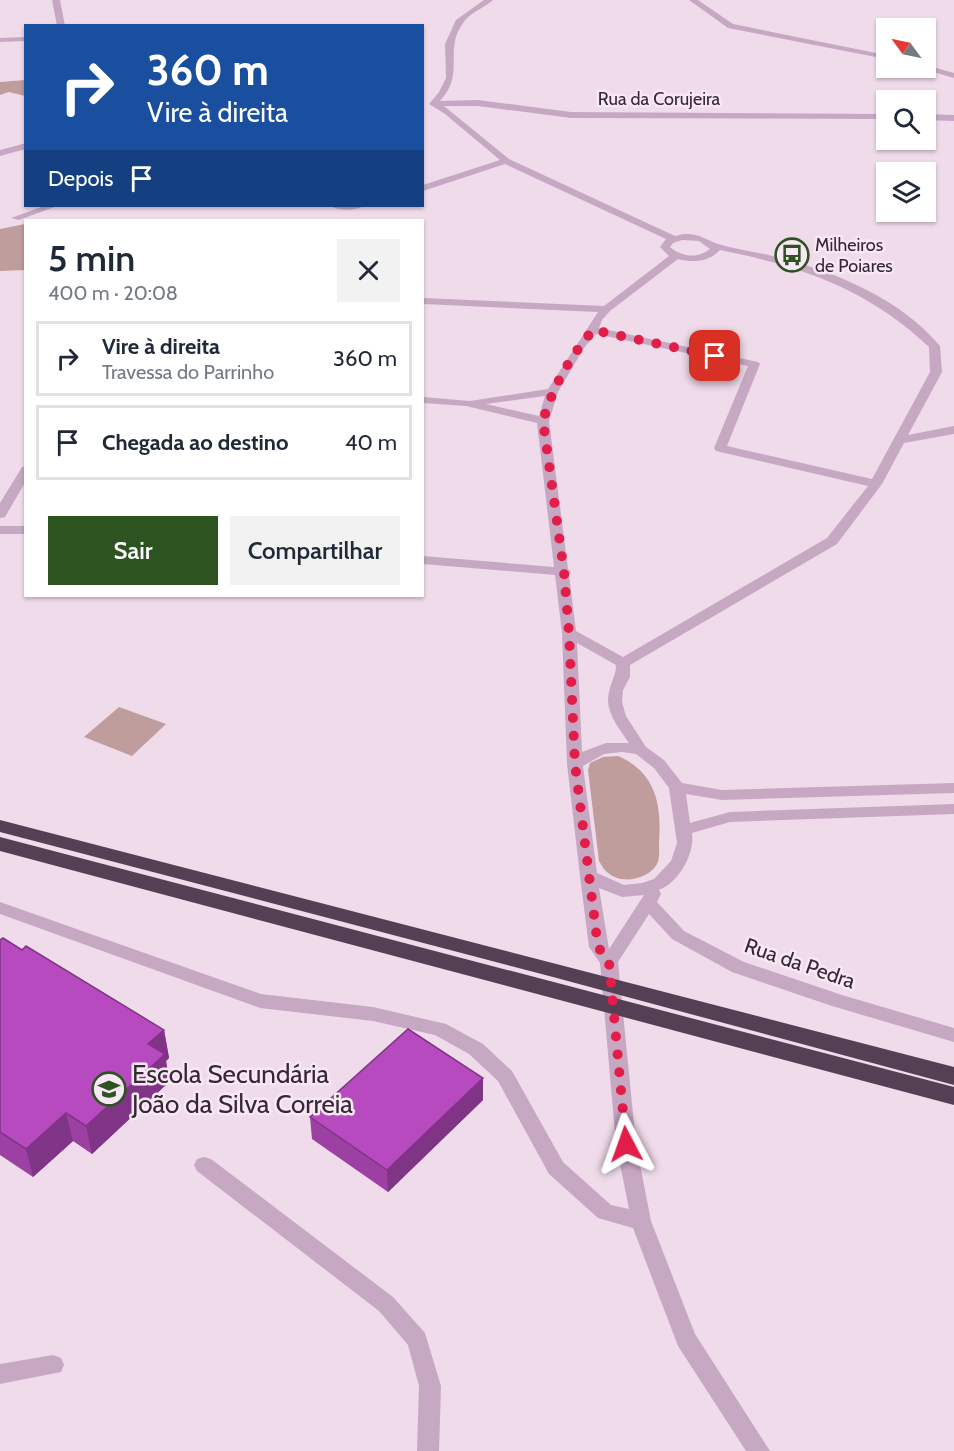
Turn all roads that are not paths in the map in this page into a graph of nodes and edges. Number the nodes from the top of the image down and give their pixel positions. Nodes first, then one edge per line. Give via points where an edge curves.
1 (56, 0) edge
2 (489, 0) edge
3 (693, 0) edge
4 (61, 24) edge
5 (24, 39) edge
6 (0, 40) edge
7 (876, 55) edge
8 (936, 70) edge
9 (954, 76) edge
10 (428, 103) edge
11 (876, 116) edge
12 (936, 117) edge
13 (954, 118) edge
14 (24, 147) edge
15 (0, 153) edge
16 (506, 161) junction
17 (424, 188) edge
18 (48, 207) edge
19 (16, 218) dead end
20 (674, 239) junction
21 (714, 246) junction
22 (676, 256) junction
23 (424, 301) edge
24 (606, 309) junction
25 (593, 330) junction
26 (552, 392) junction
27 (424, 400) edge
28 (466, 403) junction
29 (543, 421) junction
30 (954, 430) edge
31 (900, 440) junction
32 (24, 473) edge
33 (876, 484) junction
34 (0, 514) edge
35 (0, 530) edge
36 (24, 530) edge
37 (424, 560) edge
38 (564, 572) junction
39 (569, 633) junction
40 (622, 663) junction
41 (641, 750) junction
42 (575, 764) junction
43 (677, 787) junction
44 (954, 788) edge
45 (954, 809) edge
46 (0, 826) edge
47 (684, 830) junction
48 (0, 844) edge
49 (588, 876) junction
50 (660, 883) junction
51 (647, 902) junction
52 (0, 908) edge
53 (609, 962) junction
54 (551, 978) junction
55 (954, 1035) edge
56 (954, 1076) edge
57 (954, 1096) edge
58 (204, 1165) dead end
59 (641, 1221) junction
60 (53, 1365) dead end
61 (0, 1374) edge
62 (428, 1451) edge
63 (759, 1451) edge

1 - 4 street
2 - 10 street via 460,20 449,44 450,78 443,93
3 - 7 street via 731,26
5 - 6 street
8 - 9 street
10 - 11 street, Rua da Corujeira via 478,103 571,115
10 - 16 street via 448,111
12 - 13 street
14 - 15 street
16 - 17 street
16 - 20 street
18 - 19 street
20 - 21 street via 698,238
20 - 22 street via 665,247
21 - 22 street via 713,253 701,258
21 - 31 street via 814,270 882,301 918,329 934,346 936,372
22 - 24 street
23 - 24 street
24 - 25 street
25 - 26 street
25 - 33 street via 754,364 720,448
26 - 28 street
26 - 29 street
27 - 28 street
28 - 29 street
29 - 38 street
30 - 31 street
31 - 33 street
32 - 34 street
33 - 40 street via 832,541
35 - 36 street
37 - 38 street
38 - 39 street
39 - 40 street
39 - 42 street
40 - 41 street via 623,677 615,690 615,702 619,716
41 - 42 street via 606,748 589,752
41 - 43 street via 659,764
42 - 49 street
43 - 44 street via 722,795
43 - 47 street
45 - 47 street via 730,817
46 - 54 highway
47 - 50 street via 685,843 678,863
48 - 54 highway
49 - 50 street via 622,891
49 - 53 street via 598,947
50 - 51 street
51 - 53 street
51 - 55 street, Rua da Pedra via 678,935 738,967
52 - 59 street via 260,1001 373,1014 440,1029 476,1049 505,1076 556,1168 605,1212
53 - 59 street via 626,1144
54 - 56 highway via 654,996
54 - 57 highway via 656,1018
58 - 62 street via 386,1304 417,1340 430,1386
59 - 63 street via 686,1339
60 - 61 street

